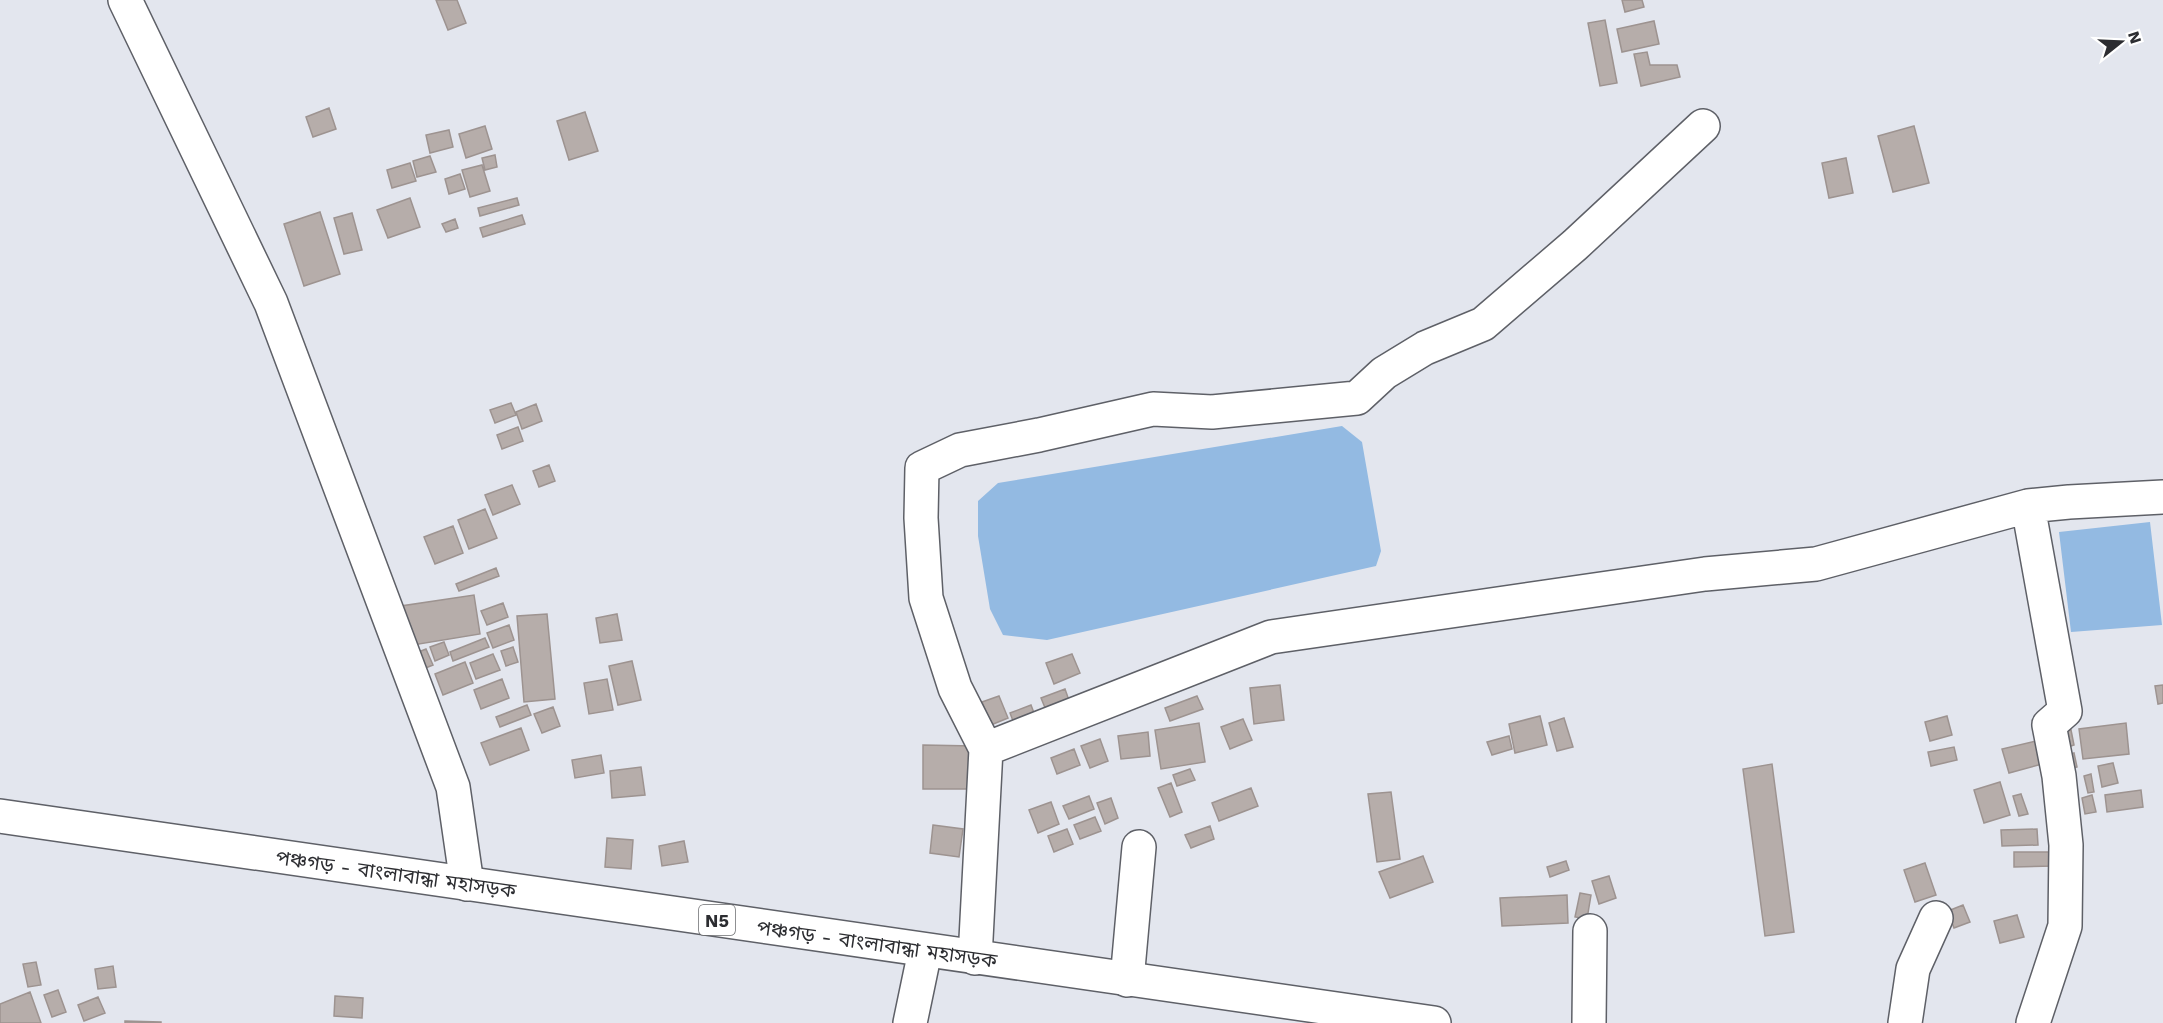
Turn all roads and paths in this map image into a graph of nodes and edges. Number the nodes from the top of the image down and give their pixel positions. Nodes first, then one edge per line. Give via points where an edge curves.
1 (125, 0) edge
2 (1703, 126) dead end
3 (2163, 497) edge
4 (2028, 506) junction
5 (986, 749) junction
6 (0, 816) edge
7 (1139, 847) dead end
8 (467, 884) junction
9 (1936, 918) dead end
10 (1590, 931) dead end
11 (925, 951) junction
12 (975, 958) junction
13 (1127, 980) junction
14 (910, 1023) edge
15 (1434, 1023) edge
16 (1589, 1023) edge
17 (1905, 1023) edge
18 (2033, 1023) edge

1 - 8 main road via 271,303 453,787
2 - 5 main road via 1483,324 1425,348 1384,373 1357,398 1212,412 1153,409 960,450 922,468 926,598 955,688
3 - 4 main road
4 - 5 main road via 1816,564 1705,574 1270,637
4 - 18 main road via 2065,711 2049,724 2066,845 2065,926
5 - 12 main road
6 - 8 main road, পঞ্চগড় - বাংলাবান্ধা মহাসড়ক / N5
7 - 13 main road
8 - 11 main road, পঞ্চগড় - বাংলাবান্ধা মহাসড়ক / N5
9 - 17 main road via 1913,969
10 - 16 main road
11 - 12 main road, পঞ্চগড় - বাংলাবান্ধা মহাসড়ক / N5
11 - 14 main road
12 - 13 main road, পঞ্চগড় - বাংলাবান্ধা মহাসড়ক / N5
13 - 15 main road, পঞ্চগড় - বাংলাবান্ধা মহাসড়ক / N5

